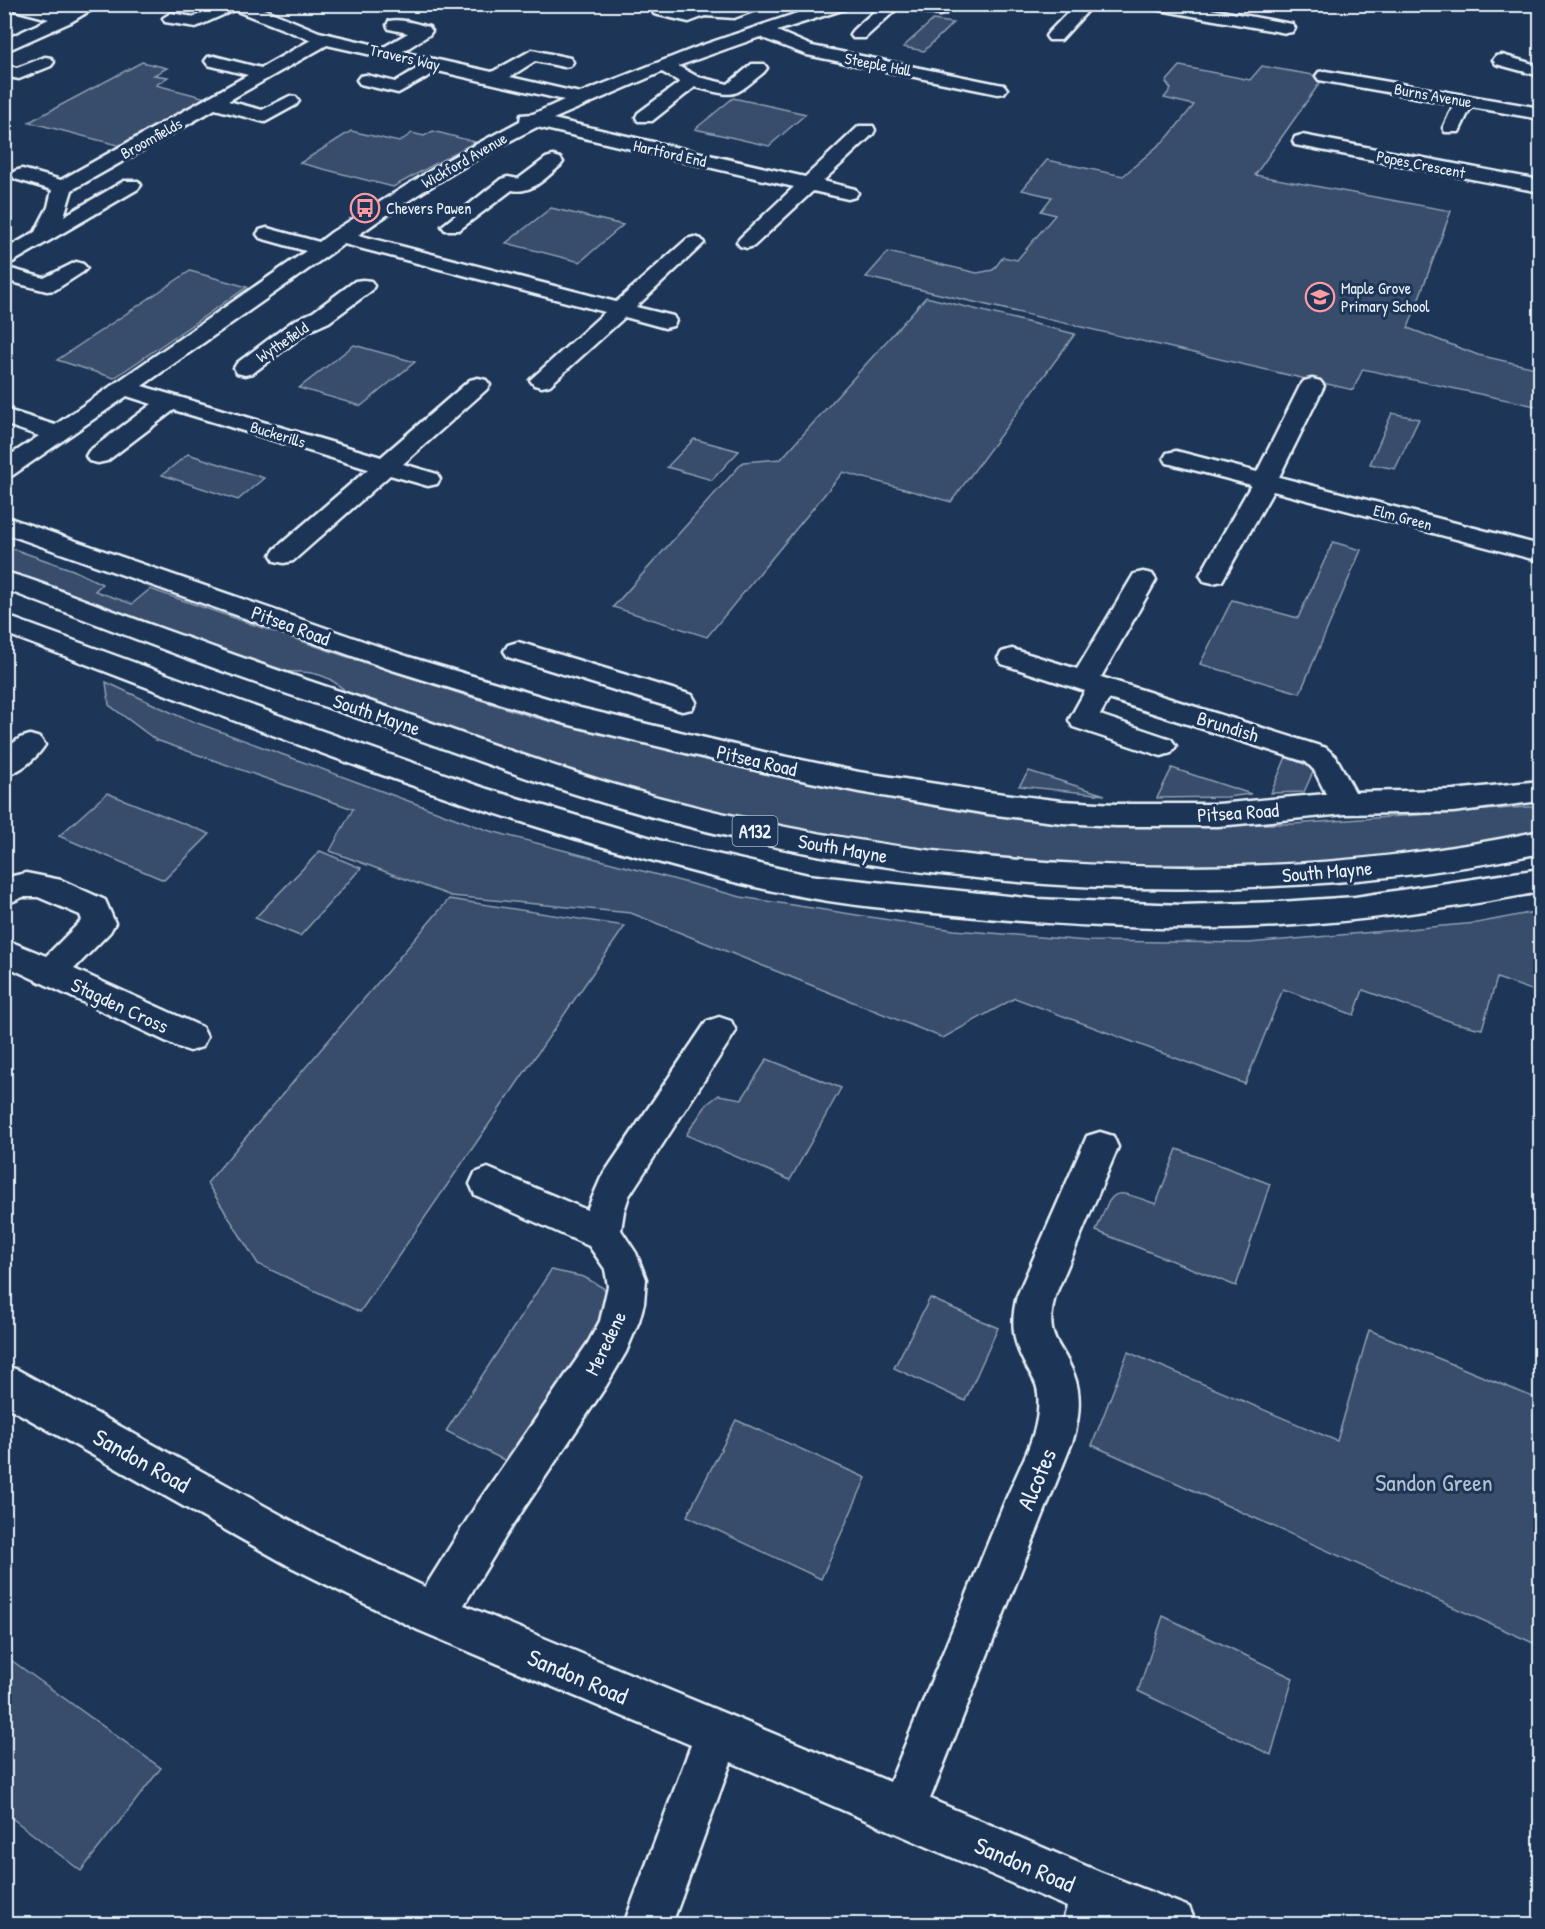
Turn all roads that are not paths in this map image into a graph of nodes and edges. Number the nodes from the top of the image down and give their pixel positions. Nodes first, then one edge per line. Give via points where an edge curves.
1 (13, 4) edge
2 (93, 4) edge
3 (232, 4) edge
4 (755, 4) edge
5 (784, 4) edge
6 (842, 4) edge
7 (893, 4) edge
8 (907, 4) edge
9 (945, 4) edge
10 (1086, 4) edge
11 (1154, 4) edge
12 (660, 10) dead end
13 (810, 15) junction
14 (65, 18) junction
15 (171, 18) dead end
16 (395, 25) dead end
17 (1286, 28) dead end
18 (761, 31) junction
19 (859, 34) dead end
20 (1055, 36) dead end
21 (325, 39) junction
22 (4, 48) edge
23 (387, 53) junction
24 (1502, 60) dead end
25 (214, 61) dead end
26 (45, 62) dead end
27 (564, 62) dead end
28 (437, 64) junction
29 (664, 66) junction
30 (758, 68) dead end
31 (4, 70) edge
32 (1540, 71) edge
33 (265, 74) junction
34 (1325, 76) dead end
35 (495, 78) junction
36 (366, 80) dead end
37 (692, 81) junction
38 (998, 89) dead end
39 (582, 99) junction
40 (290, 101) dead end
41 (538, 101) dead end
42 (1465, 101) junction
43 (213, 104) junction
44 (1540, 114) edge
45 (645, 117) dead end
46 (533, 122) junction
47 (1452, 128) dead end
48 (866, 130) dead end
49 (1302, 141) dead end
50 (1339, 148) junction
51 (1310, 159) dead end
52 (553, 162) dead end
53 (446, 168) junction
54 (22, 175) dead end
55 (508, 183) junction
56 (807, 184) junction
57 (131, 185) dead end
58 (1540, 186) edge
59 (63, 187) junction
60 (848, 193) dead end
61 (452, 226) dead end
62 (267, 234) dead end
63 (43, 236) junction
64 (339, 236) junction
65 (747, 242) dead end
66 (694, 243) dead end
67 (321, 249) junction
68 (4, 259) edge
69 (76, 267) dead end
70 (4, 273) edge
71 (363, 286) dead end
72 (253, 298) junction
73 (620, 310) junction
74 (321, 317) junction
75 (665, 321) dead end
76 (245, 368) dead end
77 (543, 380) dead end
78 (478, 385) dead end
79 (1312, 386) dead end
80 (125, 388) junction
81 (171, 401) junction
82 (4, 416) edge
83 (58, 434) junction
84 (98, 456) dead end
85 (1176, 458) dead end
86 (386, 466) junction
87 (4, 470) edge
88 (428, 479) dead end
89 (1265, 481) junction
90 (4, 524) edge
91 (1540, 553) edge
92 (284, 555) dead end
93 (1212, 575) dead end
94 (4, 580) edge
95 (1143, 580) dead end
96 (4, 623) edge
97 (518, 651) dead end
98 (1012, 658) dead end
99 (604, 677) junction
100 (1093, 684) junction
101 (682, 702) dead end
102 (576, 717) junction
103 (30, 745) dead end
104 (1161, 746) dead end
105 (4, 766) edge
106 (1540, 791) edge
107 (1345, 803) junction
108 (1540, 842) edge
109 (1540, 880) edge
110 (4, 893) edge
111 (4, 951) edge
112 (50, 972) junction
113 (719, 1031) dead end
114 (190, 1037) dead end
115 (1100, 1147) dead end
116 (488, 1184) dead end
117 (602, 1234) junction
118 (4, 1383) edge
119 (434, 1614) junction
120 (718, 1735) junction
121 (902, 1811) junction
122 (1091, 1910) edge
123 (648, 1924) edge
124 (1172, 1924) edge

1 - 14 street
2 - 14 street
3 - 15 street via 196,22
3 - 21 street, Travers Way via 257,10
4 - 12 street via 724,14 703,11 689,17
5 - 13 street
6 - 13 street, Wickford Avenue
7 - 19 street
8 - 9 street via 939,10
10 - 20 street
11 - 17 street
13 - 18 street, Wickford Avenue
14 - 22 street
16 - 23 street via 423,31
18 - 29 street, Wickford Avenue
18 - 38 street, Steeple Hall via 783,48
21 - 23 street, Travers Way
21 - 33 street, Broomfields
23 - 28 street, Travers Way
24 - 32 street
25 - 33 street
26 - 31 street via 19,74
27 - 35 street via 532,55
28 - 35 street, Travers Way
28 - 36 street via 398,88
29 - 37 street
29 - 39 street, Wickford Avenue
30 - 37 street via 731,90
33 - 43 street, Broomfields
34 - 42 street, Burns Avenue
35 - 39 street, Travers Way
37 - 45 street
39 - 46 street, Wickford Avenue
40 - 43 street via 265,116
41 - 46 street via 517,113
42 - 44 street, Burns Avenue
42 - 47 street
43 - 59 street, Broomfields
46 - 53 street, Wickford Avenue
46 - 56 street, Hartford End via 580,140
48 - 56 street
49 - 50 street, Popes Crescent
50 - 51 street via 1318,150
50 - 58 street, Popes Crescent
52 - 55 street via 522,186
53 - 55 street
53 - 64 street, Wickford Avenue
54 - 59 street
55 - 61 street
56 - 60 street, Hartford End
56 - 65 street
57 - 63 street
59 - 63 street
62 - 67 street
63 - 68 street
64 - 67 street, Wickford Avenue
64 - 73 street
66 - 73 street
67 - 72 street, Wickford Avenue
69 - 70 street via 47,285
71 - 74 street, Wythefield
72 - 74 street, Wythefield
72 - 80 street, Wickford Avenue
73 - 75 street
73 - 77 street
74 - 76 street, Wythefield
78 - 86 street
79 - 89 street
80 - 81 street, Buckerills
80 - 83 street, Wickford Avenue
81 - 84 street
81 - 86 street, Buckerills
82 - 83 street
83 - 87 street, Wickford Avenue
85 - 89 street, Elm Green
86 - 88 street, Buckerills
86 - 92 street
89 - 91 street, Elm Green
89 - 93 street
90 - 102 street, Pitsea Road via 399,663
94 - 108 street, South Mayne / A132 via 228,663 602,792 755,832 878,855 993,870 1135,878 1231,878 1422,862
95 - 100 street
96 - 109 street, South Mayne / A132 via 510,807 674,856 770,879 998,909 1136,916 1327,911 1446,898
97 - 99 street
98 - 100 street, Brundish
99 - 101 street
99 - 102 street
100 - 104 street via 1083,720
100 - 107 street, Brundish via 1316,755 1326,764
102 - 107 street, Pitsea Road via 859,782 1062,812 1218,815
103 - 105 street
106 - 107 street, Pitsea Road via 1453,801
110 - 112 street, Stagden Cross via 36,883 94,908 99,923
111 - 112 street, Stagden Cross
112 - 114 street, Stagden Cross
113 - 117 street via 614,1189 605,1211
115 - 121 street, Alcotes via 1030,1317 1032,1336 1055,1375 1059,1400 1057,1427
116 - 117 street
117 - 119 street, Meredene via 625,1271 627,1286 614,1334
118 - 119 street, Sandon Road via 304,1551
119 - 120 street, Sandon Road
120 - 121 street, Sandon Road
120 - 123 street
121 - 122 street, Sandon Road
122 - 124 street, Sandon Road

